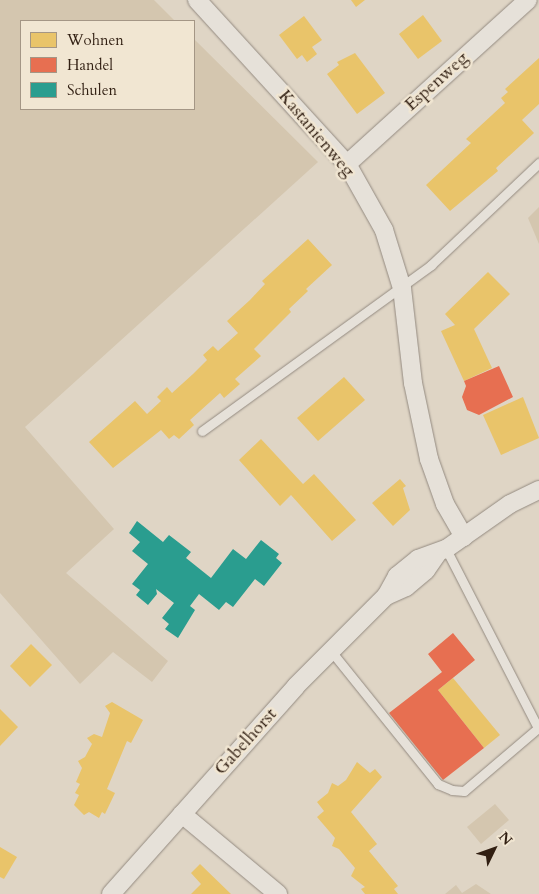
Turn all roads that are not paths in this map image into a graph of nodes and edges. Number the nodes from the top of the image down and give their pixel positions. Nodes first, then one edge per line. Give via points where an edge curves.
1 (197, 0) edge
2 (528, 0) edge
3 (539, 163) edge
4 (347, 164) junction
5 (402, 288) junction
6 (202, 431) dead end
7 (539, 490) edge
8 (464, 537) junction
9 (441, 551) junction
10 (331, 651) junction
11 (182, 814) junction
12 (111, 894) edge
13 (278, 894) edge

1 - 4 street, Kastanienweg
2 - 4 street, Espenweg
3 - 5 lane via 431,265
4 - 5 street, Kastanienweg via 384,230
5 - 6 lane
5 - 8 street, Kastanienweg via 413,383 429,459 445,504
7 - 8 street, Gabelhorst via 510,504
8 - 9 street, Gabelhorst
9 - 10 street, Gabelhorst via 426,570 406,587 386,596
9 - 10 lane via 538,728 464,791 452,790 438,784
10 - 11 street, Gabelhorst
11 - 12 street, Gabelhorst
11 - 13 street

